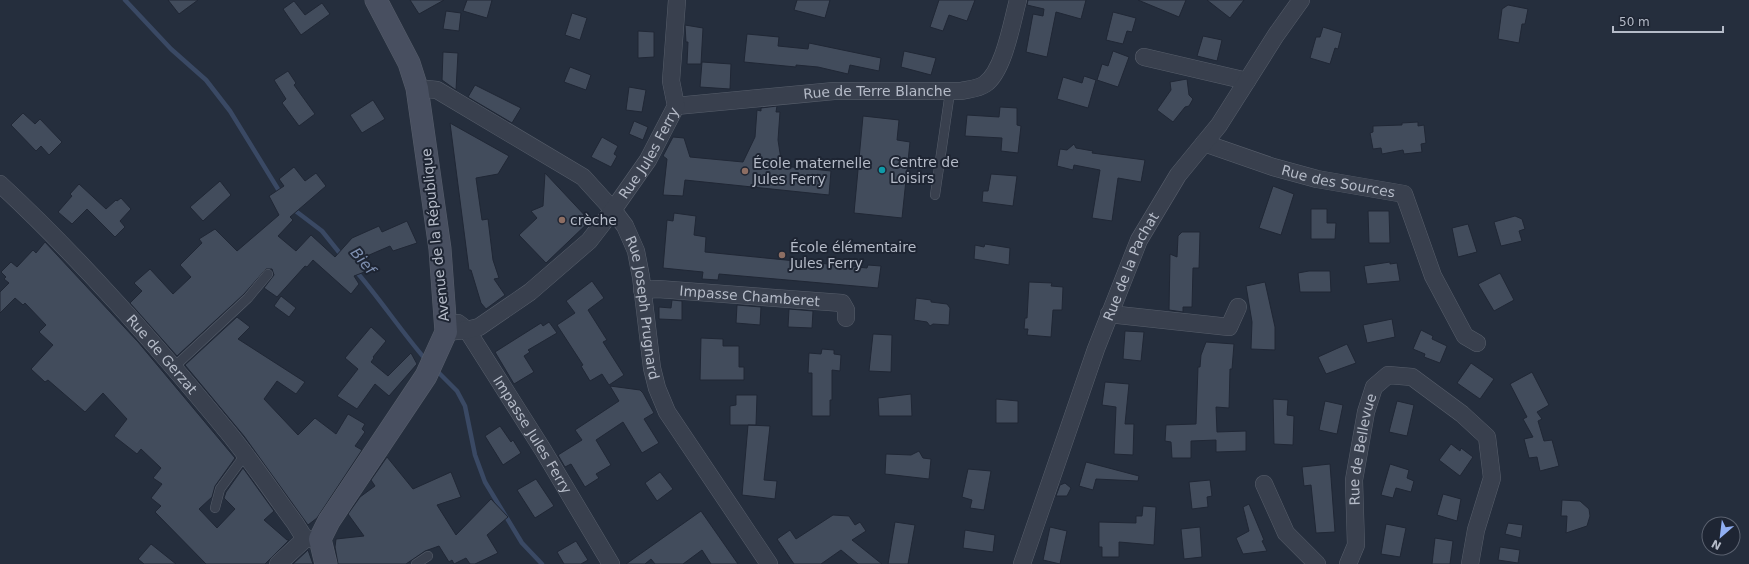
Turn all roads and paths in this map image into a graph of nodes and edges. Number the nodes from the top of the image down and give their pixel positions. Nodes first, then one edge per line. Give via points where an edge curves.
1 (376, 0) edge
2 (677, 0) edge
3 (1018, 0) edge
4 (1301, 0) edge
5 (1144, 57) dead end
6 (1247, 81) junction
7 (417, 88) junction
8 (950, 92) junction
9 (676, 106) junction
10 (1204, 143) junction
11 (0, 184) edge
12 (935, 195) dead end
13 (613, 210) junction
14 (268, 274) dead end
15 (642, 290) junction
16 (1238, 307) dead end
17 (1109, 314) junction
18 (846, 318) dead end
19 (453, 325) junction
20 (1477, 343) dead end
21 (173, 368) junction
22 (245, 455) junction
23 (1264, 484) dead end
24 (215, 508) dead end
25 (312, 539) junction
26 (428, 556) dead end
27 (278, 564) edge
28 (326, 564) edge
29 (416, 564) edge
30 (610, 564) edge
31 (769, 564) edge
32 (1022, 564) edge
33 (1317, 564) edge
34 (1348, 564) edge
35 (1470, 564) edge

1 - 7 street, Avenue de la République via 409,64
2 - 9 street, Rue Jules Ferry via 671,81
3 - 8 street, Rue de Terre Blanche via 1001,60 994,75 978,87
4 - 6 street, Rue de la Pachat
5 - 6 street
6 - 10 street, Rue de la Pachat via 1219,125
7 - 13 street, Rue Joseph Prugnard via 437,90 583,177
7 - 19 street, Avenue de la République
8 - 9 street, Rue de Terre Blanche via 834,92
8 - 12 lane
9 - 13 street, Rue Jules Ferry via 648,160
10 - 17 street, Rue de la Pachat via 1178,175 1139,240
10 - 20 street, Rue des Sources via 1272,167 1317,179 1404,194 1433,276 1465,336
11 - 21 street, Rue de Gerzat via 84,267
13 - 15 street, Rue Joseph Prugnard via 625,226 636,251
13 - 19 street, Rue Jules Ferry via 589,241 530,292 479,327
14 - 21 lane via 248,298
15 - 18 street, Impasse Chamberet via 658,289 842,303 846,310
15 - 31 street, Rue Joseph Prugnard via 652,368 667,412
16 - 17 street via 1229,326
17 - 32 street, Rue de la Pachat
19 - 25 street, Avenue de la République via 426,376 329,521
19 - 30 street, Impasse Jules Ferry via 543,450
21 - 22 street, Rue de Gerzat
22 - 24 lane via 220,489
22 - 25 street, Rue de Gerzat via 295,523
23 - 33 street via 1286,534
25 - 27 street
25 - 28 street
26 - 29 lane
34 - 35 street, Rue de Bellevue via 1356,545 1354,480 1366,412 1374,387 1388,375 1412,377 1462,414 1487,437 1492,478 1476,530

